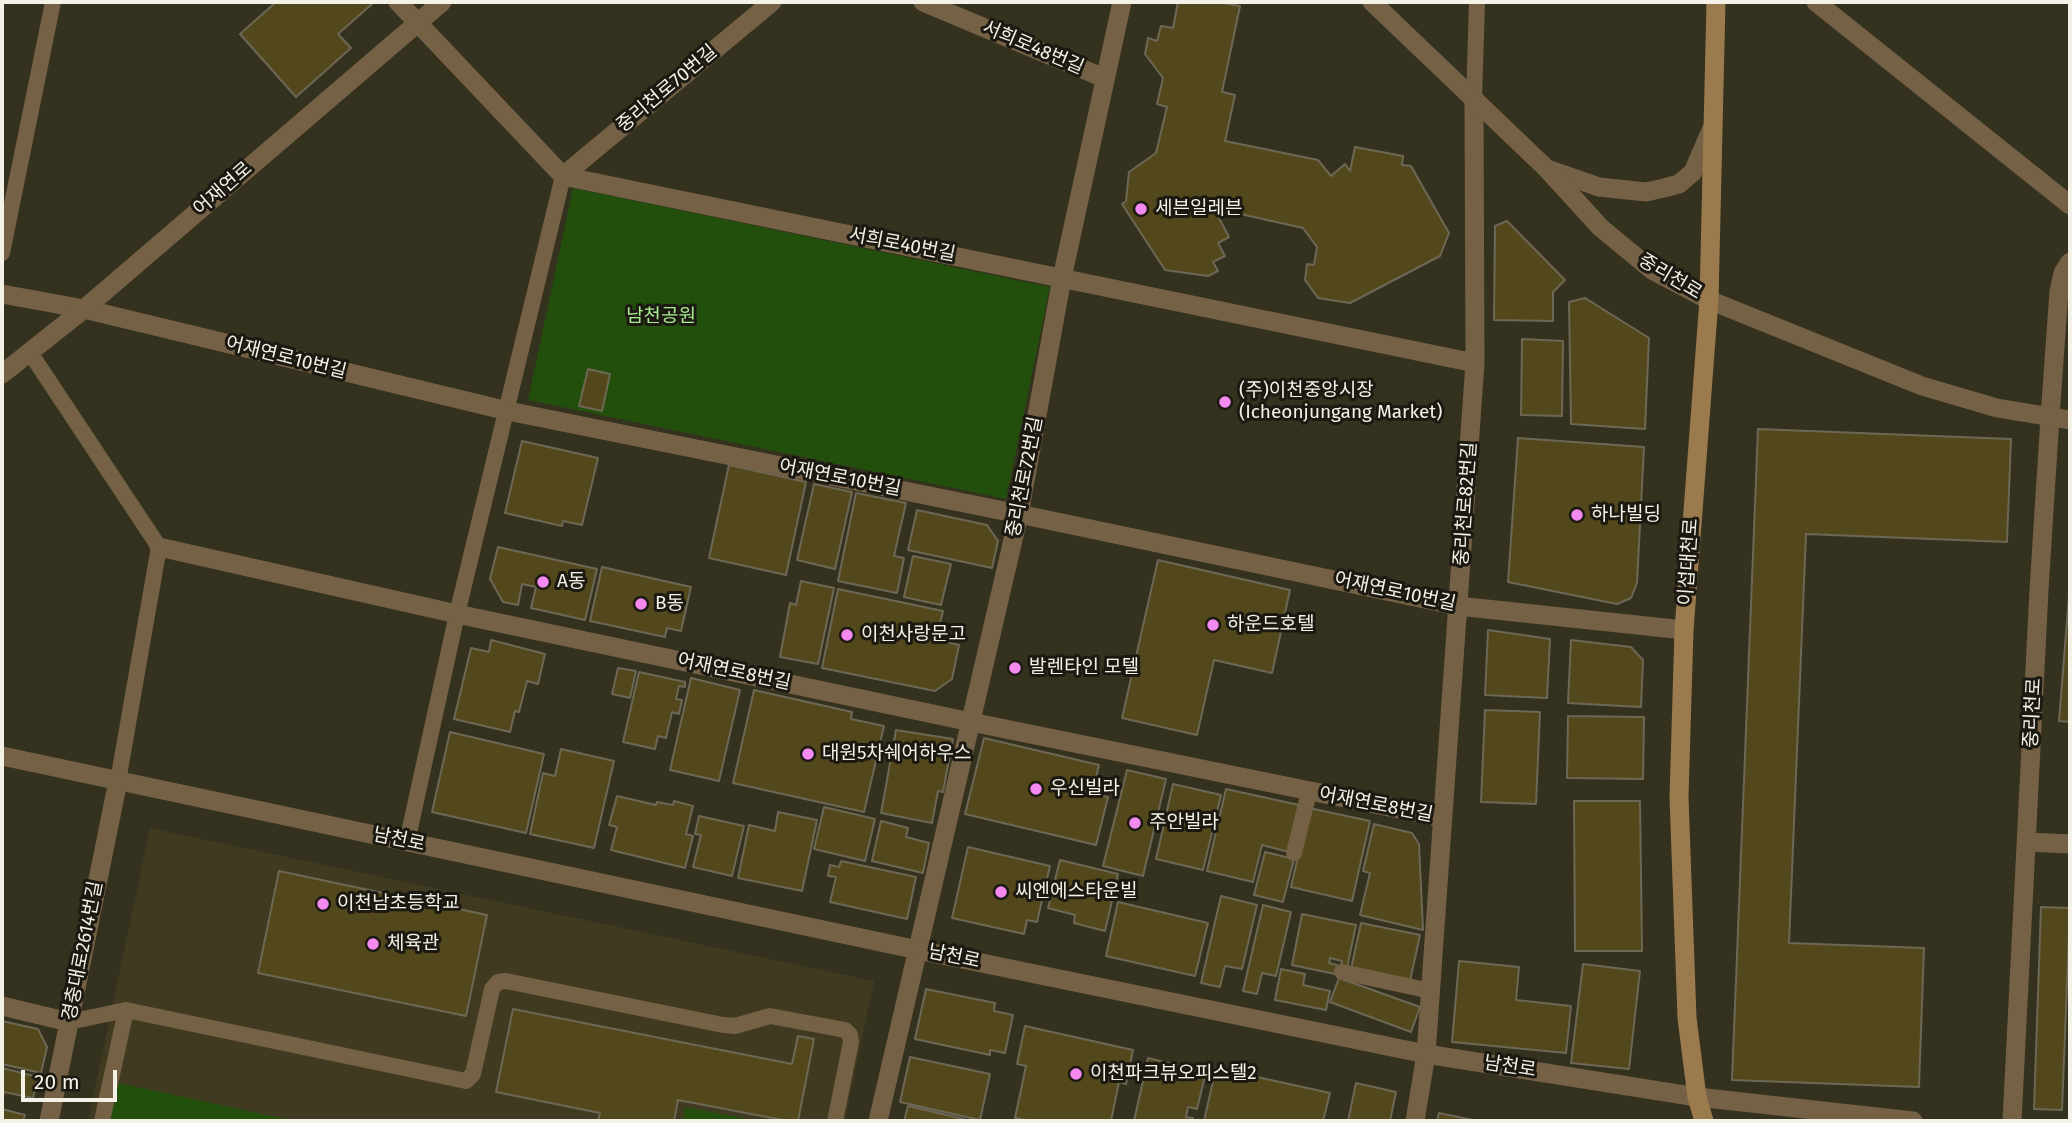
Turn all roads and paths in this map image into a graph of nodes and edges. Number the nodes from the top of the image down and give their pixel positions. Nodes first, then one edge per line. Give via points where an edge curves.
1 (54, 2) edge
2 (398, 2) edge
3 (442, 2) edge
4 (772, 2) edge
5 (923, 2) edge
6 (1122, 2) edge
7 (1373, 2) edge
8 (1477, 2) edge
9 (1716, 2) edge
10 (1816, 2) edge
11 (417, 22) junction
12 (1104, 78) junction
13 (1474, 100) junction
14 (1713, 124) junction
15 (1547, 169) junction
16 (563, 176) junction
17 (2070, 205) edge
18 (2, 253) edge
19 (2070, 262) edge
20 (1062, 278) junction
21 (2, 295) edge
22 (1709, 300) junction
23 (83, 309) junction
24 (29, 351) junction
25 (1475, 363) junction
26 (2, 374) edge
27 (508, 411) junction
28 (2050, 417) junction
29 (2070, 420) edge
30 (1019, 514) junction
31 (159, 547) junction
32 (1458, 606) junction
33 (457, 614) junction
34 (1684, 630) junction
35 (971, 722) junction
36 (2, 756) edge
37 (118, 781) junction
38 (1310, 792) junction
39 (1443, 818) junction
40 (407, 842) junction
41 (2026, 842) junction
42 (2070, 844) edge
43 (1294, 853) dead end
44 (918, 950) junction
45 (1342, 972) dead end
46 (1431, 991) junction
47 (2, 1006) edge
48 (126, 1010) junction
49 (69, 1022) junction
50 (1426, 1054) junction
51 (1697, 1097) junction
52 (49, 1121) edge
53 (102, 1121) edge
54 (835, 1121) edge
55 (878, 1121) edge
56 (1415, 1121) edge
57 (1704, 1121) edge
58 (1913, 1121) edge
59 (2012, 1121) edge

1 - 18 lane
2 - 11 street
3 - 11 street, 어재연로
4 - 16 street, 중리천로70번길
5 - 12 street, 서희로48번길
6 - 12 street, 중리천로72번길
7 - 13 street, 중리천로
8 - 13 lane
9 - 14 main road, 이섭대천로
10 - 17 street
11 - 16 street
11 - 23 street, 어재연로
12 - 20 street, 중리천로72번길
13 - 15 street, 중리천로
13 - 25 street, 중리천로82번길
14 - 15 street via 1699,163 1679,184 1646,192 1599,187
14 - 22 main road, 이섭대천로
15 - 22 street, 중리천로 via 1601,228 1652,270
16 - 20 street, 서희로40번길
16 - 27 lane
19 - 28 street, 중리천로 via 2059,291
20 - 25 street, 서희로40번길
20 - 30 street, 중리천로72번길
21 - 23 street, 어재연로10번길
22 - 28 street, 중리천로 via 1922,386 1997,408
22 - 34 main road, 이섭대천로
23 - 24 street, 어재연로
23 - 27 street, 어재연로10번길
24 - 26 street, 어재연로
24 - 31 lane
25 - 32 street, 중리천로82번길
27 - 30 street, 어재연로10번길
27 - 33 lane
28 - 29 street, 중리천로
28 - 41 street, 중리천로
30 - 32 street, 어재연로10번길
30 - 35 street, 중리천로72번길
31 - 33 street, 어재연로8번길
31 - 37 lane
32 - 34 street, 어재연로10번길
32 - 39 street, 중리천로82번길
33 - 35 street, 어재연로8번길
33 - 40 lane
34 - 51 main road, 이섭대천로 via 1679,797 1687,1018
35 - 38 street, 어재연로8번길
35 - 44 street, 중리천로72번길
36 - 37 street, 남천로
37 - 40 street, 남천로
37 - 49 street, 경충대로2614번길
38 - 39 street, 어재연로8번길
38 - 43 lane, 어재연로8번길
39 - 46 street, 중리천로82번길
40 - 44 street, 남천로
41 - 42 street
41 - 59 street, 중리천로
44 - 50 street, 남천로
44 - 55 street, 중리천로72번길
45 - 46 lane
46 - 50 street, 중리천로82번길
47 - 49 street
48 - 49 lane
48 - 53 lane
48 - 54 lane via 466,1081 473,1074 492,989 501,981 735,1026 779,1017 845,1030 850,1035
49 - 52 street, 경충대로2614번길
50 - 51 street, 남천로
50 - 56 street, 중리천로82번길
51 - 57 main road, 이섭대천로
51 - 58 street, 남천로

